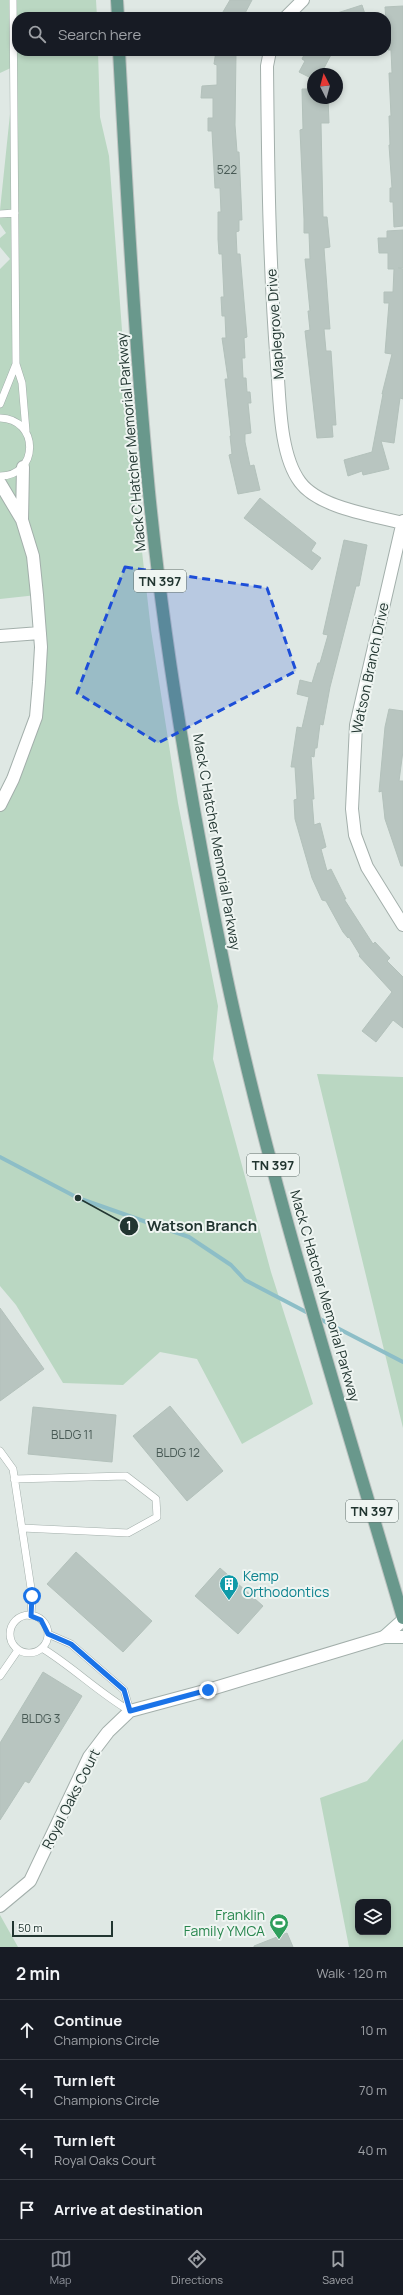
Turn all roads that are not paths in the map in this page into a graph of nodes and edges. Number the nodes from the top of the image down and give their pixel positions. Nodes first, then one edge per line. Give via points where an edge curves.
1 (13, 0) edge
2 (117, 0) edge
3 (303, 0) edge
4 (13, 12) edge
5 (118, 12) edge
6 (291, 12) edge
7 (14, 56) edge
8 (119, 56) edge
9 (269, 56) edge
10 (15, 213) junction
11 (0, 214) edge
12 (16, 364) junction
13 (0, 404) edge
14 (0, 418) edge
15 (26, 431) junction
16 (23, 467) junction
17 (0, 476) edge
18 (0, 483) edge
19 (22, 520) junction
20 (403, 522) edge
21 (40, 633) junction
22 (0, 636) edge
23 (0, 804) edge
24 (403, 925) edge
25 (0, 1451) edge
26 (14, 1479) junction
27 (22, 1528) junction
28 (31, 1616) junction
29 (403, 1619) edge
30 (48, 1634) junction
31 (384, 1637) junction
32 (403, 1637) edge
33 (42, 1648) junction
34 (18, 1650) junction
35 (0, 1676) edge
36 (130, 1711) junction
37 (0, 1906) edge

1 - 4 lane
2 - 5 main road
3 - 6 street
7 - 10 lane
8 - 29 main road, Mack C Hatcher Memorial Parkway / TN 397 via 149,494 185,756 227,978 288,1227
9 - 20 street, Maplegrove Drive via 267,66 270,254 278,383 287,453 300,483 322,499 337,506
10 - 11 lane
10 - 12 lane
12 - 13 lane
12 - 15 lane via 22,384
14 - 15 lane via 11,419
15 - 16 lane via 30,440 30,450
16 - 17 lane via 15,473
16 - 19 street
18 - 19 street
19 - 21 street via 32,556
20 - 24 street, Watson Branch Drive via 356,725 352,810 355,835 367,867
21 - 22 street
21 - 23 street via 36,717 13,780
25 - 26 lane via 13,1468
26 - 27 lane
26 - 27 lane via 126,1476 156,1499 157,1516 128,1533
27 - 28 lane via 32,1596
28 - 30 lane via 41,1620
28 - 34 lane via 17,1620 11,1628 12,1643
29 - 31 street
30 - 33 lane
30 - 36 lane via 71,1644 124,1690
31 - 32 street
31 - 36 street, Royal Oaks Court
33 - 34 lane via 30,1653
33 - 36 lane via 107,1697
34 - 35 lane
36 - 37 street, Royal Oaks Court via 108,1732 89,1757 30,1881

